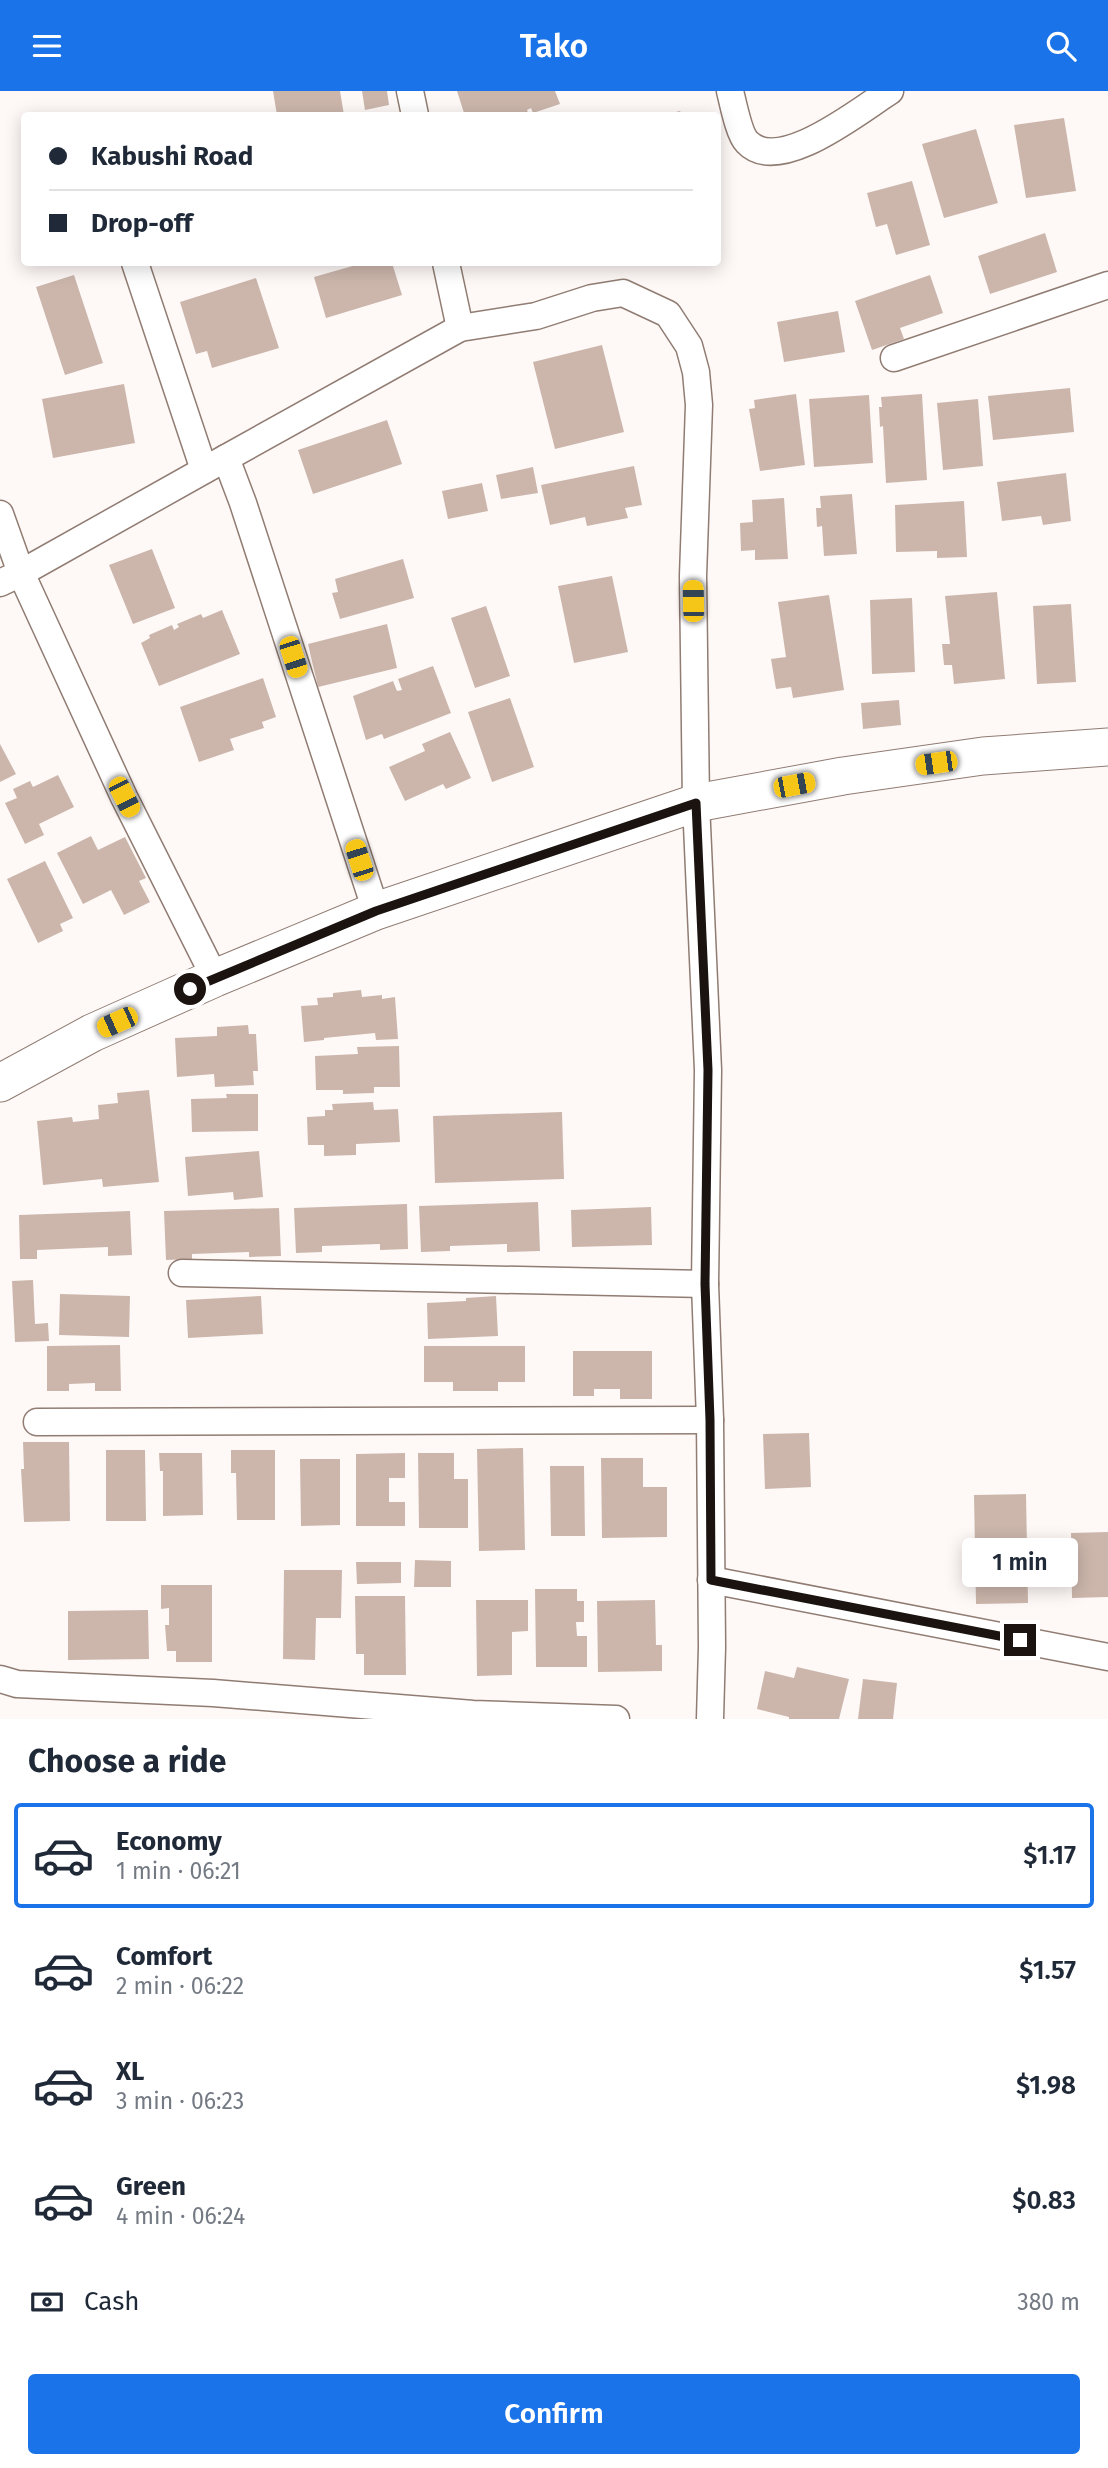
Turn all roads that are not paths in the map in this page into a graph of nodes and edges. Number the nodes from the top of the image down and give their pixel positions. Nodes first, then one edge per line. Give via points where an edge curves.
1 (410, 91) edge
2 (730, 91) edge
3 (890, 91) edge
4 (414, 112) edge
5 (136, 266) edge
6 (447, 266) edge
7 (1108, 285) edge
8 (460, 328) junction
9 (894, 358) dead end
10 (215, 464) junction
11 (0, 514) edge
12 (10, 578) edge
13 (1108, 747) edge
14 (696, 803) junction
15 (376, 911) junction
16 (215, 978) junction
17 (0, 1083) edge
18 (182, 1273) dead end
19 (705, 1284) junction
20 (710, 1420) junction
21 (37, 1422) dead end
22 (711, 1580) junction
23 (1108, 1657) edge
24 (0, 1679) edge
25 (616, 1719) edge
26 (710, 1719) edge

1 - 4 street
2 - 3 street via 744,140 757,151 775,152 805,144
5 - 10 street
6 - 8 street
7 - 9 street
8 - 10 street
8 - 14 street via 536,316 624,293 668,314 689,346 699,405 693,576
10 - 12 street
10 - 15 street via 251,525
11 - 12 street
12 - 16 street
13 - 14 main road via 945,762
14 - 15 main road
14 - 19 street via 708,1070
15 - 16 main road
16 - 17 main road via 92,1033
18 - 19 street
19 - 20 street
20 - 21 street
20 - 22 street
22 - 23 street
22 - 26 street
24 - 25 street via 17,1684 213,1693 473,1714

